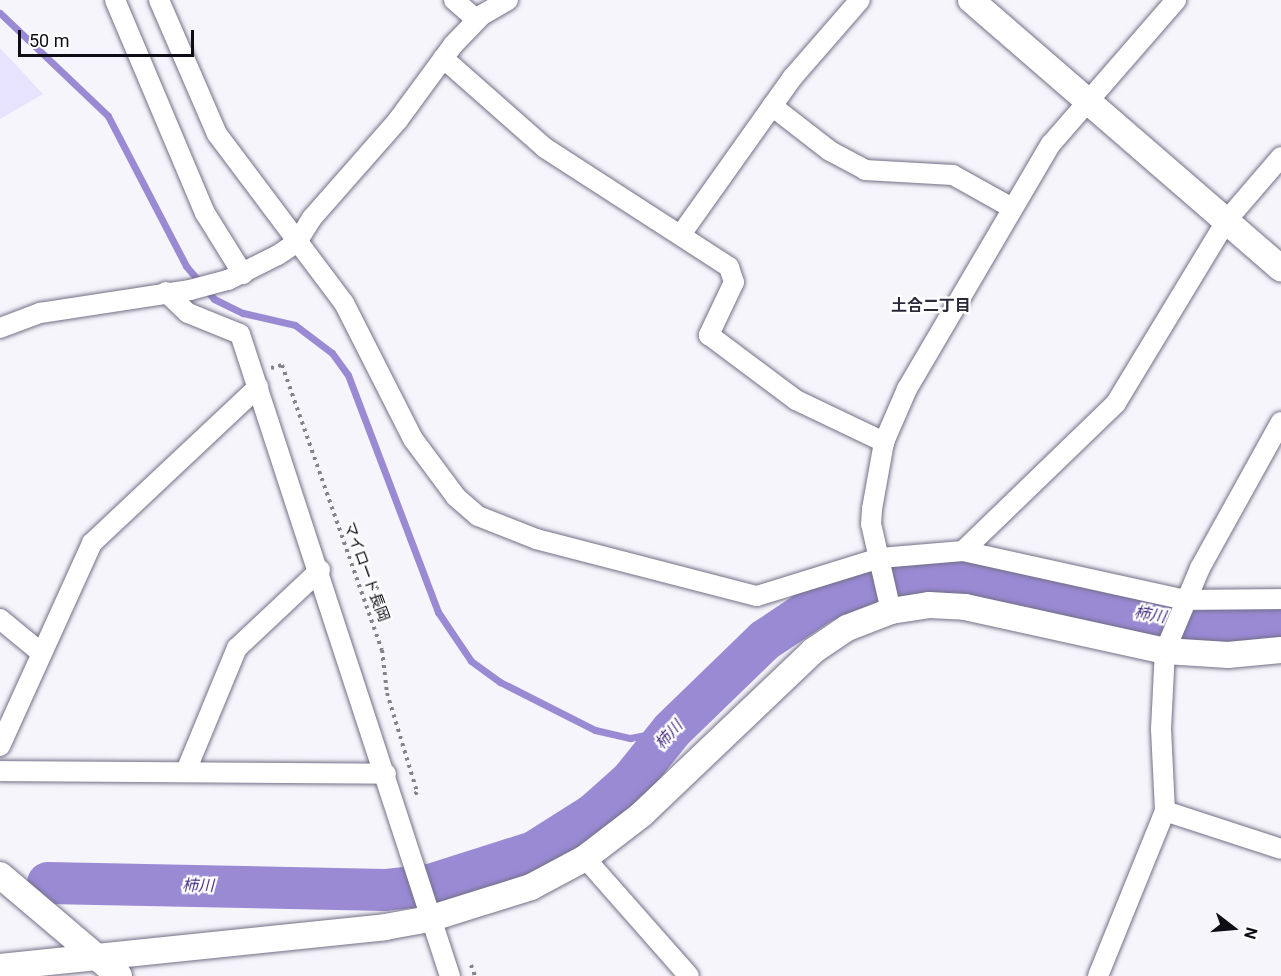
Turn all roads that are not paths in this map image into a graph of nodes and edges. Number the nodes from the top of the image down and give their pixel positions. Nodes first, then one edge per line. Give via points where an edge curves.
1 (115, 0) edge
2 (159, 0) edge
3 (454, 0) edge
4 (508, 0) edge
5 (860, 0) edge
6 (971, 0) edge
7 (1176, 0) edge
8 (477, 20) junction
9 (443, 58) junction
10 (1087, 102) junction
11 (772, 106) junction
12 (1281, 157) edge
13 (1012, 208) junction
14 (1227, 220) junction
15 (682, 233) junction
16 (297, 242) junction
17 (1281, 269) edge
18 (236, 277) junction
19 (166, 292) junction
20 (0, 328) edge
21 (256, 380) junction
22 (1281, 422) edge
23 (884, 442) junction
24 (963, 551) junction
25 (881, 562) junction
26 (320, 570) junction
27 (1281, 599) edge
28 (1186, 600) junction
29 (891, 604) junction
30 (0, 619) edge
31 (1281, 650) edge
32 (1165, 651) junction
33 (40, 652) junction
34 (0, 746) edge
35 (0, 771) edge
36 (186, 771) junction
37 (386, 774) junction
38 (1165, 811) junction
39 (1281, 849) edge
40 (585, 858) junction
41 (0, 875) edge
42 (425, 908) junction
43 (98, 957) junction
44 (0, 967) edge
45 (686, 975) edge
46 (119, 976) edge
47 (450, 976) edge
48 (1098, 976) edge

1 - 18 street
2 - 16 street via 217,134
3 - 8 street
4 - 8 street
5 - 11 street
6 - 10 street
7 - 10 street
8 - 9 street
9 - 15 street via 555,155 603,189
9 - 16 street
10 - 13 street via 1051,144
10 - 14 street
11 - 13 street via 830,151 865,170 953,175
11 - 15 street
12 - 14 street
13 - 23 street via 907,389
14 - 17 street
14 - 24 street via 1116,404
15 - 23 street via 729,267 735,282 709,335 796,400
16 - 18 street
16 - 25 street via 356,323 390,396 435,475 478,516 581,554 757,596
18 - 19 street via 190,290
19 - 20 street via 40,313
19 - 21 street via 188,313 240,334
21 - 26 street
21 - 33 street via 92,543
22 - 28 street
23 - 25 street via 872,524
24 - 25 street
24 - 28 street
25 - 29 street
26 - 36 street via 237,648 191,749
26 - 37 street
27 - 28 street
28 - 32 street
29 - 32 street via 965,607
29 - 40 street via 813,651 667,792
30 - 33 street
31 - 32 street via 1228,655
32 - 38 street via 1161,729
33 - 34 street
35 - 36 street
36 - 37 street
37 - 42 street
38 - 39 street
38 - 48 street
40 - 42 street via 531,887
40 - 45 street
41 - 43 street
42 - 43 street
42 - 47 street
43 - 44 street
43 - 46 street

